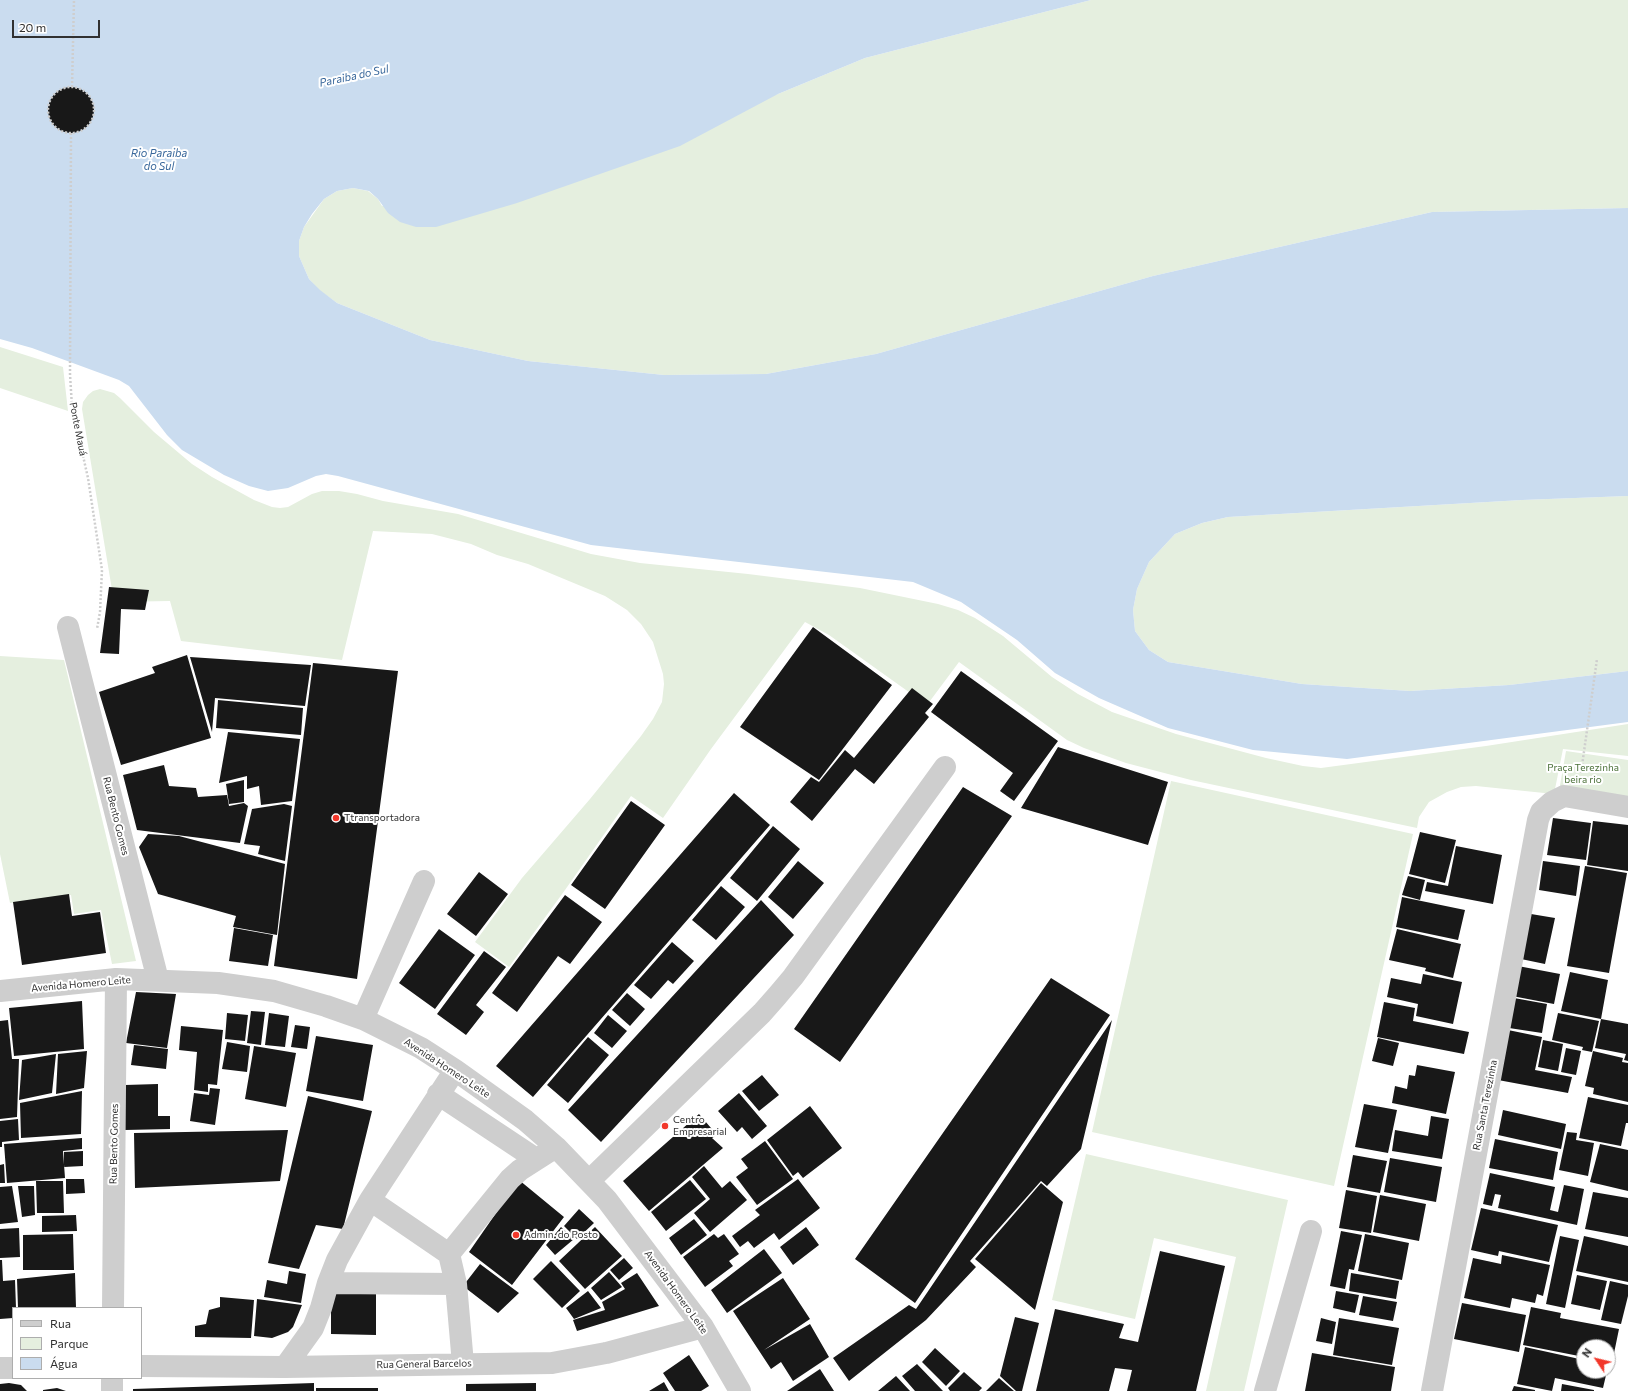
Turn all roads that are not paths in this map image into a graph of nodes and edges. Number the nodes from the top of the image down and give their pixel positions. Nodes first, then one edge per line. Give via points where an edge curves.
1 (68, 628) dead end
2 (945, 767) dead end
3 (1628, 807) edge
4 (424, 881) dead end
5 (116, 980) junction
6 (158, 980) junction
7 (0, 991) edge
8 (363, 1019) junction
9 (455, 1070) junction
10 (438, 1094) junction
11 (556, 1147) junction
12 (536, 1159) junction
13 (589, 1181) junction
14 (370, 1200) junction
15 (1311, 1231) dead end
16 (449, 1254) junction
17 (328, 1283) junction
18 (456, 1284) junction
19 (113, 1307) edge
20 (703, 1327) junction
21 (462, 1364) junction
22 (142, 1366) edge
23 (285, 1367) junction
24 (0, 1368) edge
25 (12, 1368) edge
26 (112, 1379) edge
27 (112, 1391) edge
28 (740, 1391) edge
29 (1265, 1391) edge
30 (1432, 1391) edge

1 - 6 street, Rua Bento Gomes
2 - 13 street via 777,996
3 - 30 street, Rua Santa Terezinha via 1564,796 1541,812 1538,820
4 - 8 street
5 - 6 street, Avenida Homero Leite
5 - 7 street, Avenida Homero Leite
5 - 19 street, Rua Bento Gomes
6 - 8 street, Avenida Homero Leite via 218,983 274,992
8 - 9 street, Avenida Homero Leite via 421,1048
9 - 10 street
9 - 11 street, Avenida Homero Leite via 525,1120
10 - 12 street
10 - 14 street
11 - 12 street
11 - 13 street, Avenida Homero Leite
12 - 16 street via 510,1179
13 - 20 street, Avenida Homero Leite via 608,1200
14 - 16 street
14 - 17 street via 337,1260
15 - 29 street
16 - 18 street
17 - 18 street
17 - 23 street via 313,1328
18 - 21 street
20 - 21 street, Rua General Barcelos via 606,1353 552,1363
20 - 28 street, Avenida Homero Leite
21 - 23 street, Rua General Barcelos
22 - 23 street, Rua General Barcelos
24 - 25 street
26 - 27 street

